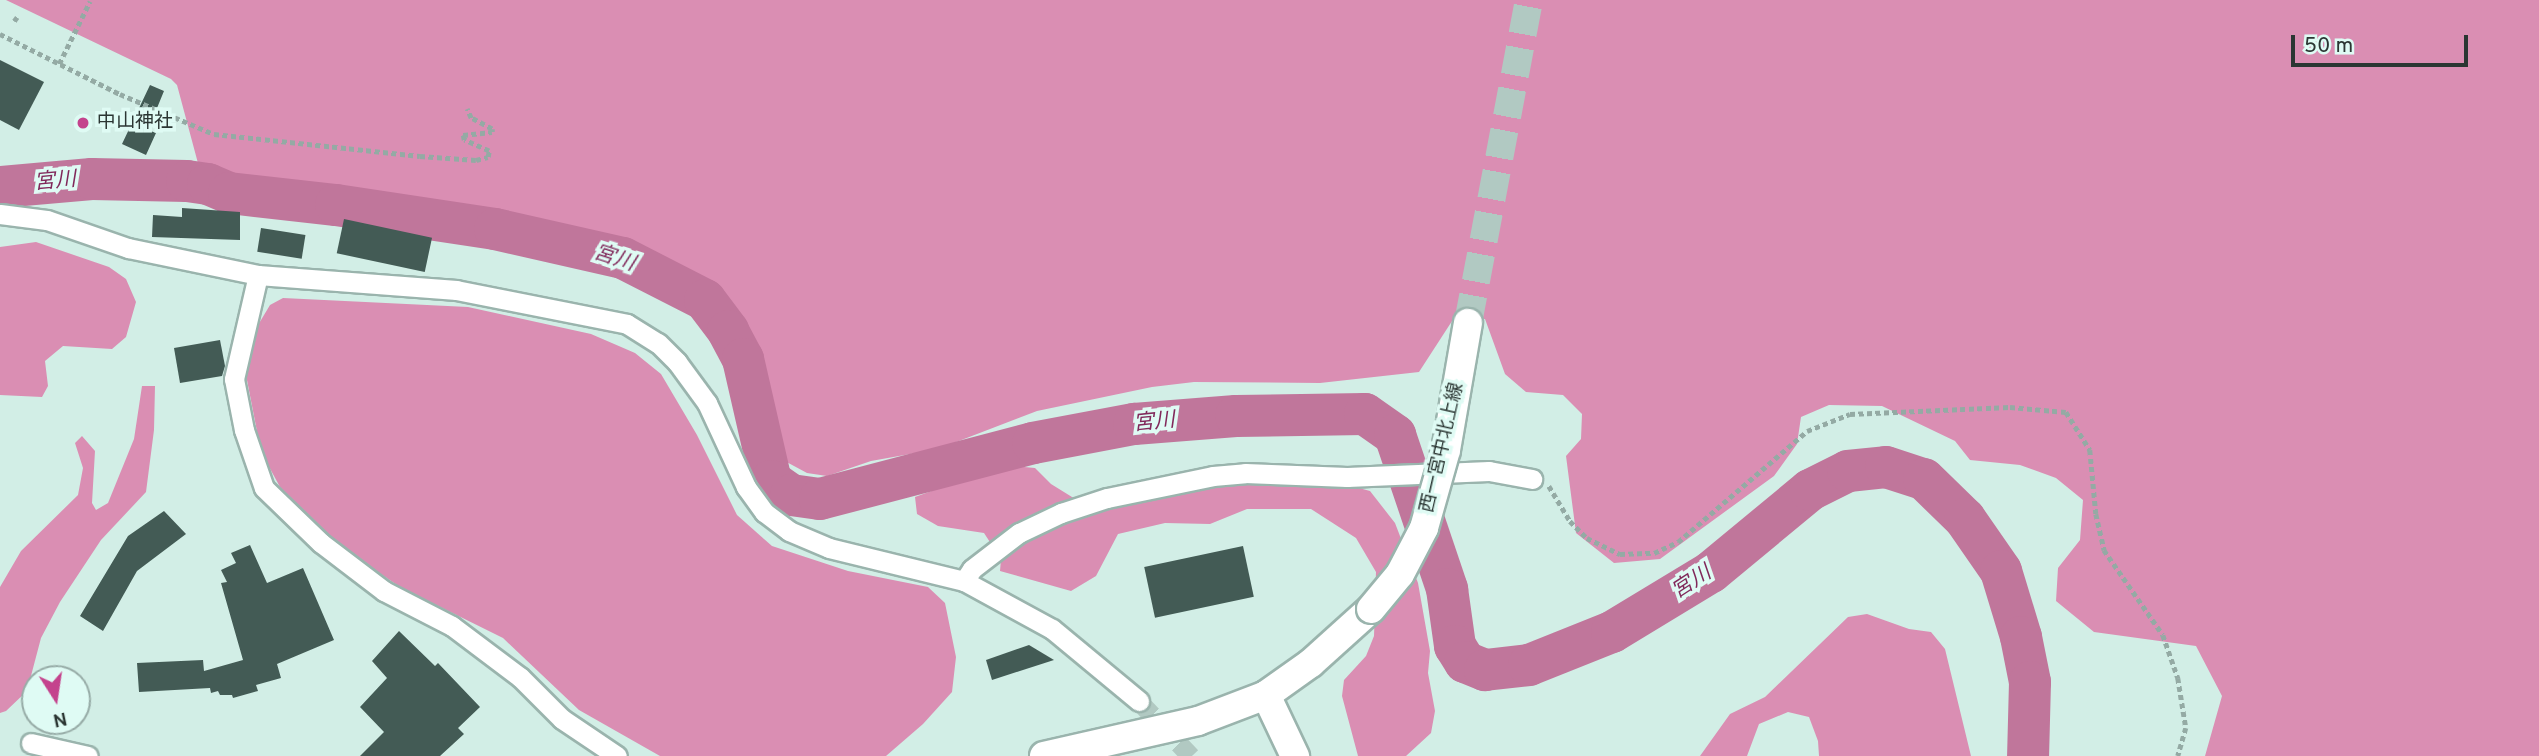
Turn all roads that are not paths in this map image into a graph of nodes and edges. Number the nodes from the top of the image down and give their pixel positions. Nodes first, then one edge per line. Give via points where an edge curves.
1 (0, 214) edge
2 (258, 275) junction
3 (1468, 323) tunnel mouth
4 (1532, 479) road end
5 (964, 581) junction
6 (1266, 695) junction
7 (1139, 701) tunnel mouth
8 (31, 743) dead end
9 (88, 756) edge
10 (617, 756) edge
11 (1044, 756) edge
12 (1295, 756) edge

1 - 2 street via 47,220 128,248
2 - 5 street via 456,290 627,324 659,343 699,392 746,488 764,512 789,531 829,548
2 - 10 street via 234,379 244,430 264,488 321,543 384,591 452,626 520,677 562,719
3 - 6 main road, 西一宮中北上線, bridge via 1446,450 1424,528 1400,574 1371,609 1311,663
4 - 5 street via 1489,471 1245,473 1107,498 1061,513 1019,533 972,569
5 - 7 street via 1052,629
6 - 11 main road, 西一宮中北上線 via 1198,721
6 - 12 main road
8 - 9 street

